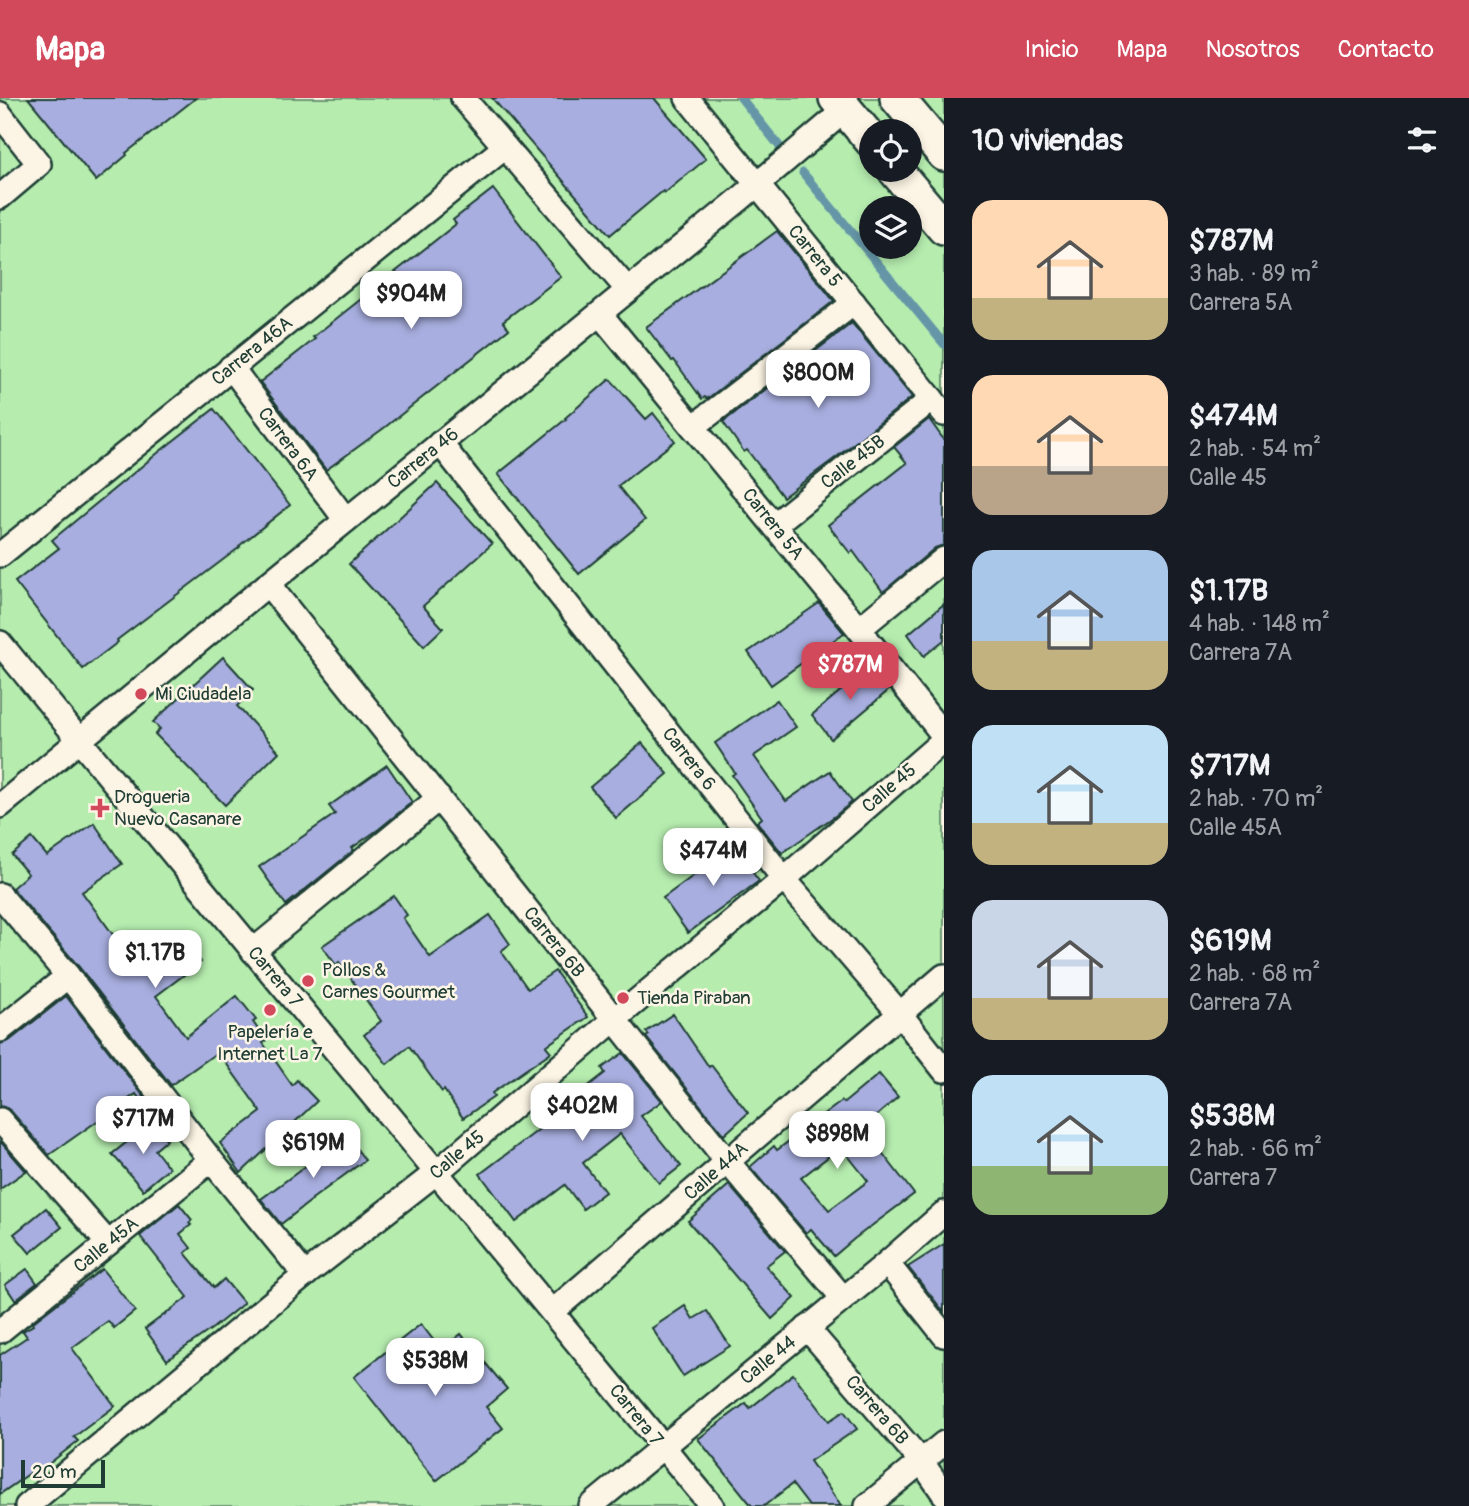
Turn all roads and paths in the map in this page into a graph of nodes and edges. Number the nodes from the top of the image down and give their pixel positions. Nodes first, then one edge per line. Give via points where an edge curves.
1 (463, 98) edge
2 (687, 98) edge
3 (897, 98) edge
4 (841, 104) edge
5 (0, 114) edge
6 (859, 125) edge
7 (505, 147) junction
8 (944, 155) edge
9 (905, 182) edge
10 (757, 185) junction
11 (0, 197) edge
12 (944, 228) edge
13 (628, 290) junction
14 (854, 303) junction
15 (600, 314) junction
16 (231, 367) junction
17 (938, 406) edge
18 (693, 427) junction
19 (440, 443) junction
20 (346, 520) junction
21 (774, 525) junction
22 (0, 555) edge
23 (944, 559) edge
24 (268, 584) junction
25 (859, 629) junction
26 (0, 642) edge
27 (944, 738) edge
28 (79, 741) junction
29 (439, 798) junction
30 (0, 806) edge
31 (784, 879) junction
32 (0, 895) edge
33 (253, 951) junction
34 (68, 976) junction
35 (944, 976) edge
36 (900, 1014) junction
37 (615, 1019) junction
38 (0, 1030) edge
39 (944, 1070) edge
40 (0, 1120) edge
41 (211, 1160) junction
42 (727, 1161) junction
43 (437, 1172) junction
44 (944, 1213) edge
45 (108, 1243) junction
46 (887, 1263) junction
47 (305, 1275) junction
48 (843, 1298) junction
49 (552, 1312) junction
50 (807, 1328) junction
51 (0, 1331) edge
52 (944, 1335) edge
53 (944, 1443) edge
54 (663, 1447) junction
55 (921, 1461) junction
56 (944, 1494) edge
57 (27, 1506) edge
58 (591, 1506) edge
59 (712, 1506) edge
60 (867, 1506) edge

1 - 7 street
2 - 10 street, Carrera 5
3 - 8 main road
4 - 6 main road
4 - 10 street, Carrera 46
5 - 11 street via 39,164
7 - 13 street
7 - 16 street, Carrera 46A
9 - 12 main road
10 - 13 street, Carrera 46
10 - 14 street, Carrera 5
13 - 15 street, Carrera 46
14 - 17 street, Carrera 5
14 - 18 street
15 - 18 street, Carrera 5A
15 - 19 street, Carrera 46
16 - 20 street, Carrera 6A
16 - 22 street, Carrera 46A
17 - 21 street, Calle 45B
18 - 21 street, Carrera 5A
19 - 20 street, Carrera 46
19 - 31 street, Carrera 6
20 - 24 street, Carrera 46
21 - 25 street, Carrera 5A
23 - 25 street
24 - 28 street, Carrera 46
24 - 29 street, Carrera 6B
25 - 27 street, Carrera 5A
26 - 28 street, Carrera 7
27 - 31 street, Calle 45
28 - 30 street, Carrera 46
28 - 33 street, Carrera 7
29 - 33 street
29 - 37 street, Carrera 6B
31 - 36 street, Carrera 6
31 - 37 street, Calle 45
32 - 34 street
33 - 43 street, Carrera 7
34 - 38 street
34 - 41 street
35 - 36 street, Calle 44A
36 - 39 street, Carrera 6
36 - 42 street, Calle 44A
37 - 42 street, Carrera 6B
37 - 43 street, Calle 45
40 - 45 street
41 - 45 street, Calle 45A
41 - 47 street
42 - 48 street, Carrera 6B
42 - 49 street, Calle 44A
43 - 47 street, Calle 45
43 - 49 street, Carrera 7
44 - 46 street, Calle 44
45 - 51 street, Calle 45A
46 - 48 street, Calle 44
46 - 52 street
47 - 57 street, Calle 45
48 - 50 street, Calle 44
49 - 54 street, Carrera 7
50 - 54 street, Calle 44
50 - 55 street, Carrera 6B
53 - 55 street
54 - 58 street, Calle 44
54 - 59 street, Carrera 7
55 - 56 street, Carrera 6B
55 - 60 street

